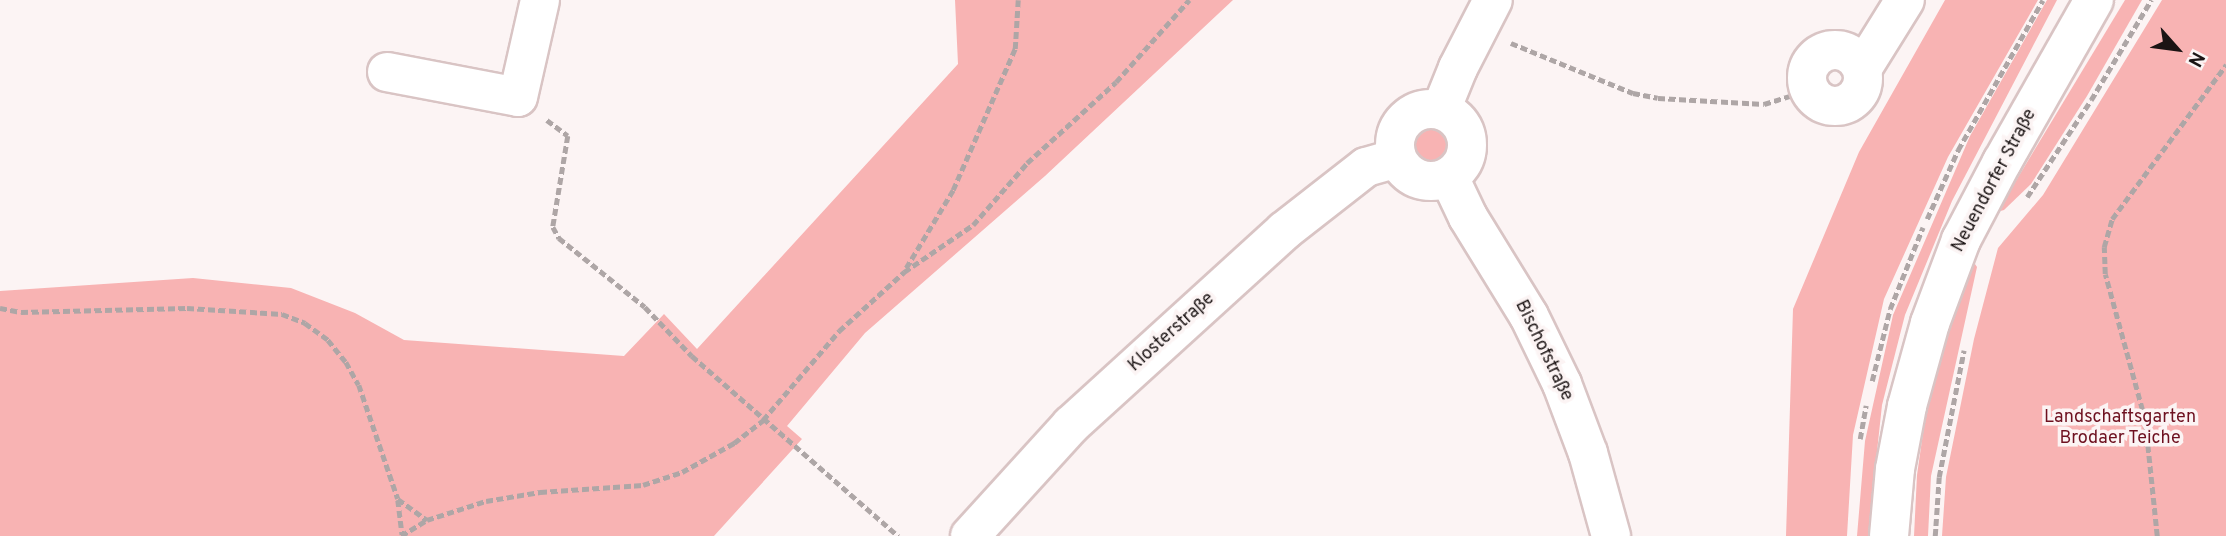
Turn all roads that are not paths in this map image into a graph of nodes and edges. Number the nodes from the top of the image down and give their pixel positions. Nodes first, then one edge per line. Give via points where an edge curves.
1 (540, 0) edge
2 (1905, 0) edge
3 (2094, 0) edge
4 (1486, 15) edge
5 (387, 72) dead end
6 (1809, 90) road end
7 (1441, 110) junction
8 (1397, 158) junction
9 (1449, 177) junction
10 (970, 536) edge
11 (1611, 536) edge
12 (1889, 536) edge

1 - 5 street via 518,97
2 - 6 street via 1862,69 1860,93 1849,103 1834,107 1823,104
3 - 12 street, Neuendorfer Straße via 1961,240 1930,323 1907,406
4 - 7 street
7 - 8 street via 1428,109 1405,120 1395,142
7 - 9 street via 1460,123 1468,146 1458,170
8 - 9 street via 1413,177 1438,182
8 - 10 street, Klosterstraße via 1366,167 1284,231 1071,425
9 - 11 street, Bischofstraße via 1562,384 1588,453

